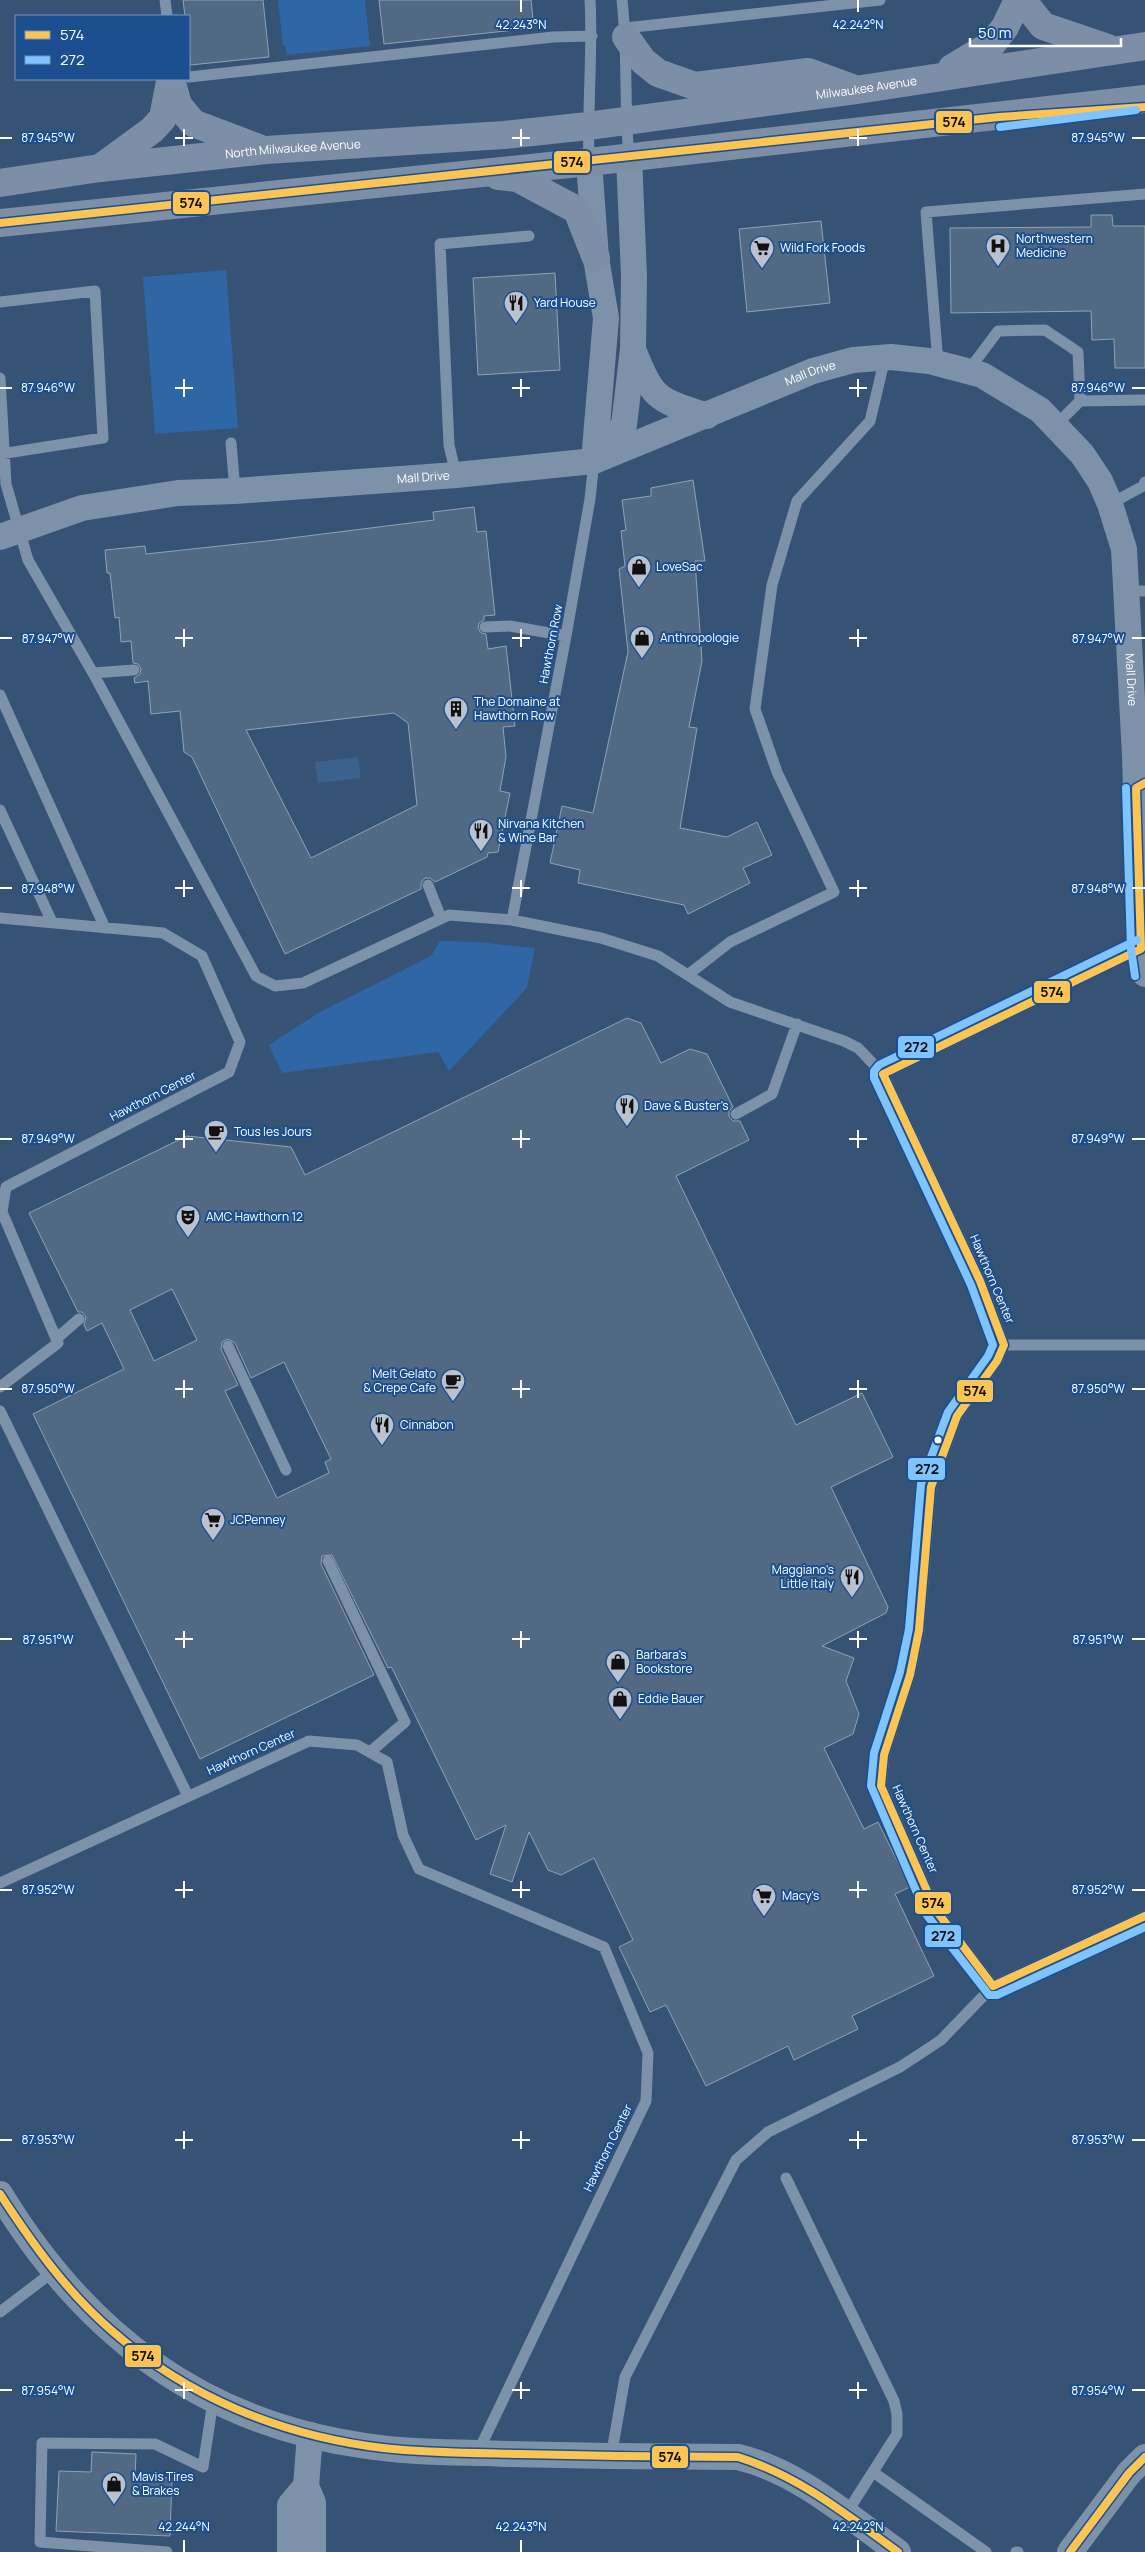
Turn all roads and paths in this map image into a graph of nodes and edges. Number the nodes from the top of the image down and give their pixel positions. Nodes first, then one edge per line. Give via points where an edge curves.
1 (166, 0) edge
2 (590, 0) edge
3 (622, 0) edge
4 (880, 0) edge
5 (1018, 0) edge
6 (1022, 0) edge
7 (167, 15) edge
8 (625, 33) junction
9 (592, 36) junction
10 (1145, 46) edge
11 (1112, 50) junction
12 (939, 76) junction
13 (190, 77) edge
14 (171, 80) edge
15 (171, 80) edge
16 (856, 90) junction
17 (1145, 99) edge
18 (1145, 107) edge
19 (999, 117) junction
20 (625, 120) junction
21 (588, 126) junction
22 (266, 150) junction
23 (629, 157) junction
24 (589, 162) junction
25 (100, 168) junction
26 (459, 174) junction
27 (0, 183) edge
28 (1145, 194) edge
29 (0, 223) edge
30 (529, 236) dead end
31 (596, 258) junction
32 (0, 302) edge
33 (633, 349) junction
34 (885, 358) junction
35 (938, 363) junction
36 (968, 371) junction
37 (0, 378) edge
38 (1145, 400) edge
39 (1080, 401) junction
40 (707, 416) junction
41 (1056, 425) junction
42 (231, 443) dead end
43 (2, 454) edge
44 (594, 461) junction
45 (456, 475) junction
46 (1144, 485) edge
47 (235, 491) junction
48 (1110, 504) junction
49 (9, 534) edge
50 (1136, 591) edge
51 (485, 627) dead end
52 (566, 636) junction
53 (134, 670) dead end
54 (94, 673) junction
55 (0, 695) edge
56 (1142, 788) edge
57 (0, 810) edge
58 (428, 885) dead end
59 (0, 918) edge
60 (441, 918) junction
61 (512, 920) junction
62 (52, 922) junction
63 (105, 928) junction
64 (1141, 949) junction
65 (689, 974) junction
66 (1145, 974) edge
67 (797, 1024) junction
68 (883, 1074) junction
69 (736, 1114) dead end
70 (79, 1319) dead end
71 (56, 1339) junction
72 (1004, 1345) junction
73 (1145, 1345) edge
74 (228, 1346) dead end
75 (0, 1387) edge
76 (0, 1411) edge
77 (286, 1470) dead end
78 (328, 1561) dead end
79 (370, 1752) junction
80 (188, 1796) junction
81 (0, 1882) edge
82 (1145, 1916) edge
83 (993, 1986) junction
84 (786, 2178) dead end
85 (0, 2194) edge
86 (54, 2271) junction
87 (0, 2310) edge
88 (213, 2401) junction
89 (310, 2435) junction
90 (478, 2453) junction
91 (1145, 2456) edge
92 (611, 2457) junction
93 (873, 2472) junction
94 (306, 2486) junction
95 (846, 2515) junction
96 (167, 2552) edge
97 (290, 2552) edge
98 (313, 2552) edge
99 (898, 2552) edge
100 (986, 2552) edge
101 (1070, 2552) edge

1 - 7 lane
2 - 9 lane
3 - 8 lane
4 - 8 lane
5 - 12 main road via 1005,28 992,44
6 - 11 main road via 1044,26
8 - 16 main road via 643,62 658,74 695,86 808,72
8 - 20 lane
9 - 13 lane via 553,37
9 - 21 lane
10 - 11 main road, Milwaukee Avenue
11 - 12 main road, Milwaukee Avenue
12 - 16 main road, Milwaukee Avenue
14 - 22 main road via 178,105 192,123
15 - 25 main road via 163,118 152,130
16 - 20 main road, Milwaukee Avenue
17 - 19 main road
18 - 19 main road
19 - 23 main road
20 - 21 main road, Milwaukee Avenue
20 - 23 lane
21 - 22 main road, North Milwaukee Avenue via 504,135
21 - 24 lane
22 - 25 main road, North Milwaukee Avenue
23 - 24 main road
23 - 33 street via 634,276
24 - 26 main road
24 - 31 street
25 - 27 main road, North Milwaukee Avenue
26 - 29 main road
26 - 31 main road via 517,178 577,210
28 - 35 lane via 926,212
30 - 45 lane via 440,244 449,445
31 - 44 street via 606,318
32 - 43 lane via 95,290 103,438
33 - 40 street via 648,385 664,401
33 - 44 street via 624,425
34 - 35 street, Mall Drive
34 - 40 street, Mall Drive via 853,360 813,371
34 - 65 lane via 870,421 796,500 772,585 755,709 777,772 834,892 730,942
35 - 36 street, Mall Drive
36 - 39 lane via 998,331 1045,330 1078,352
36 - 41 street, Mall Drive via 982,375 1022,398
37 - 43 lane
38 - 39 lane
39 - 41 lane
40 - 44 street, Mall Drive
41 - 48 street, Mall Drive via 1082,454 1100,481
42 - 47 lane
43 - 49 lane
44 - 45 street, Mall Drive
44 - 52 lane, Hawthorn Row
45 - 47 street, Mall Drive
46 - 48 lane
47 - 49 street, Mall Drive via 178,492 82,508
48 - 50 street, Mall Drive
49 - 54 lane via 28,560
50 - 56 street, Mall Drive
51 - 52 lane via 510,626
52 - 61 lane, Hawthorn Row
53 - 54 lane
54 - 60 lane via 256,976 275,986 303,983
55 - 63 lane
56 - 64 street, Mall Drive
57 - 62 lane
58 - 60 lane
59 - 62 lane, Hawthorn Center
60 - 61 lane, Hawthorn Center via 448,915
61 - 65 lane, Hawthorn Center via 601,938 658,956
62 - 63 lane, Hawthorn Center
63 - 71 lane, Hawthorn Center via 163,933 202,956 240,1042 229,1072 6,1187 2,1212
64 - 66 street, Mall Drive
64 - 68 lane
65 - 67 lane, Hawthorn Center via 730,1002
67 - 68 lane, Hawthorn Center via 858,1048
67 - 69 lane via 772,1094
68 - 72 lane, Hawthorn Center via 980,1281
70 - 71 lane
71 - 75 lane via 58,1343
72 - 73 lane
72 - 83 lane, Hawthorn Center via 997,1360 956,1416 931,1488 919,1630 910,1675 884,1755 881,1786 935,1909
74 - 77 lane
76 - 80 lane
78 - 79 lane via 405,1722
79 - 80 lane, Hawthorn Center via 357,1744 309,1741
79 - 90 lane, Hawthorn Center via 387,1762 403,1835 418,1869 604,1946 648,2053 646,2101
80 - 81 lane, Hawthorn Center
82 - 83 lane
83 - 92 lane via 941,2040 900,2067 768,2132 736,2160 625,2376
84 - 93 lane via 894,2401 897,2434
85 - 86 street
86 - 87 lane
86 - 88 street via 82,2304 128,2346 162,2371
88 - 89 street
88 - 96 lane via 203,2467 155,2444 42,2443 40,2542
89 - 90 street via 366,2447
89 - 94 street
90 - 92 street
91 - 101 street
92 - 95 street via 738,2457 755,2461 785,2475
93 - 95 lane
93 - 100 lane
94 - 97 street via 290,2505
94 - 98 street via 314,2504
95 - 99 street

